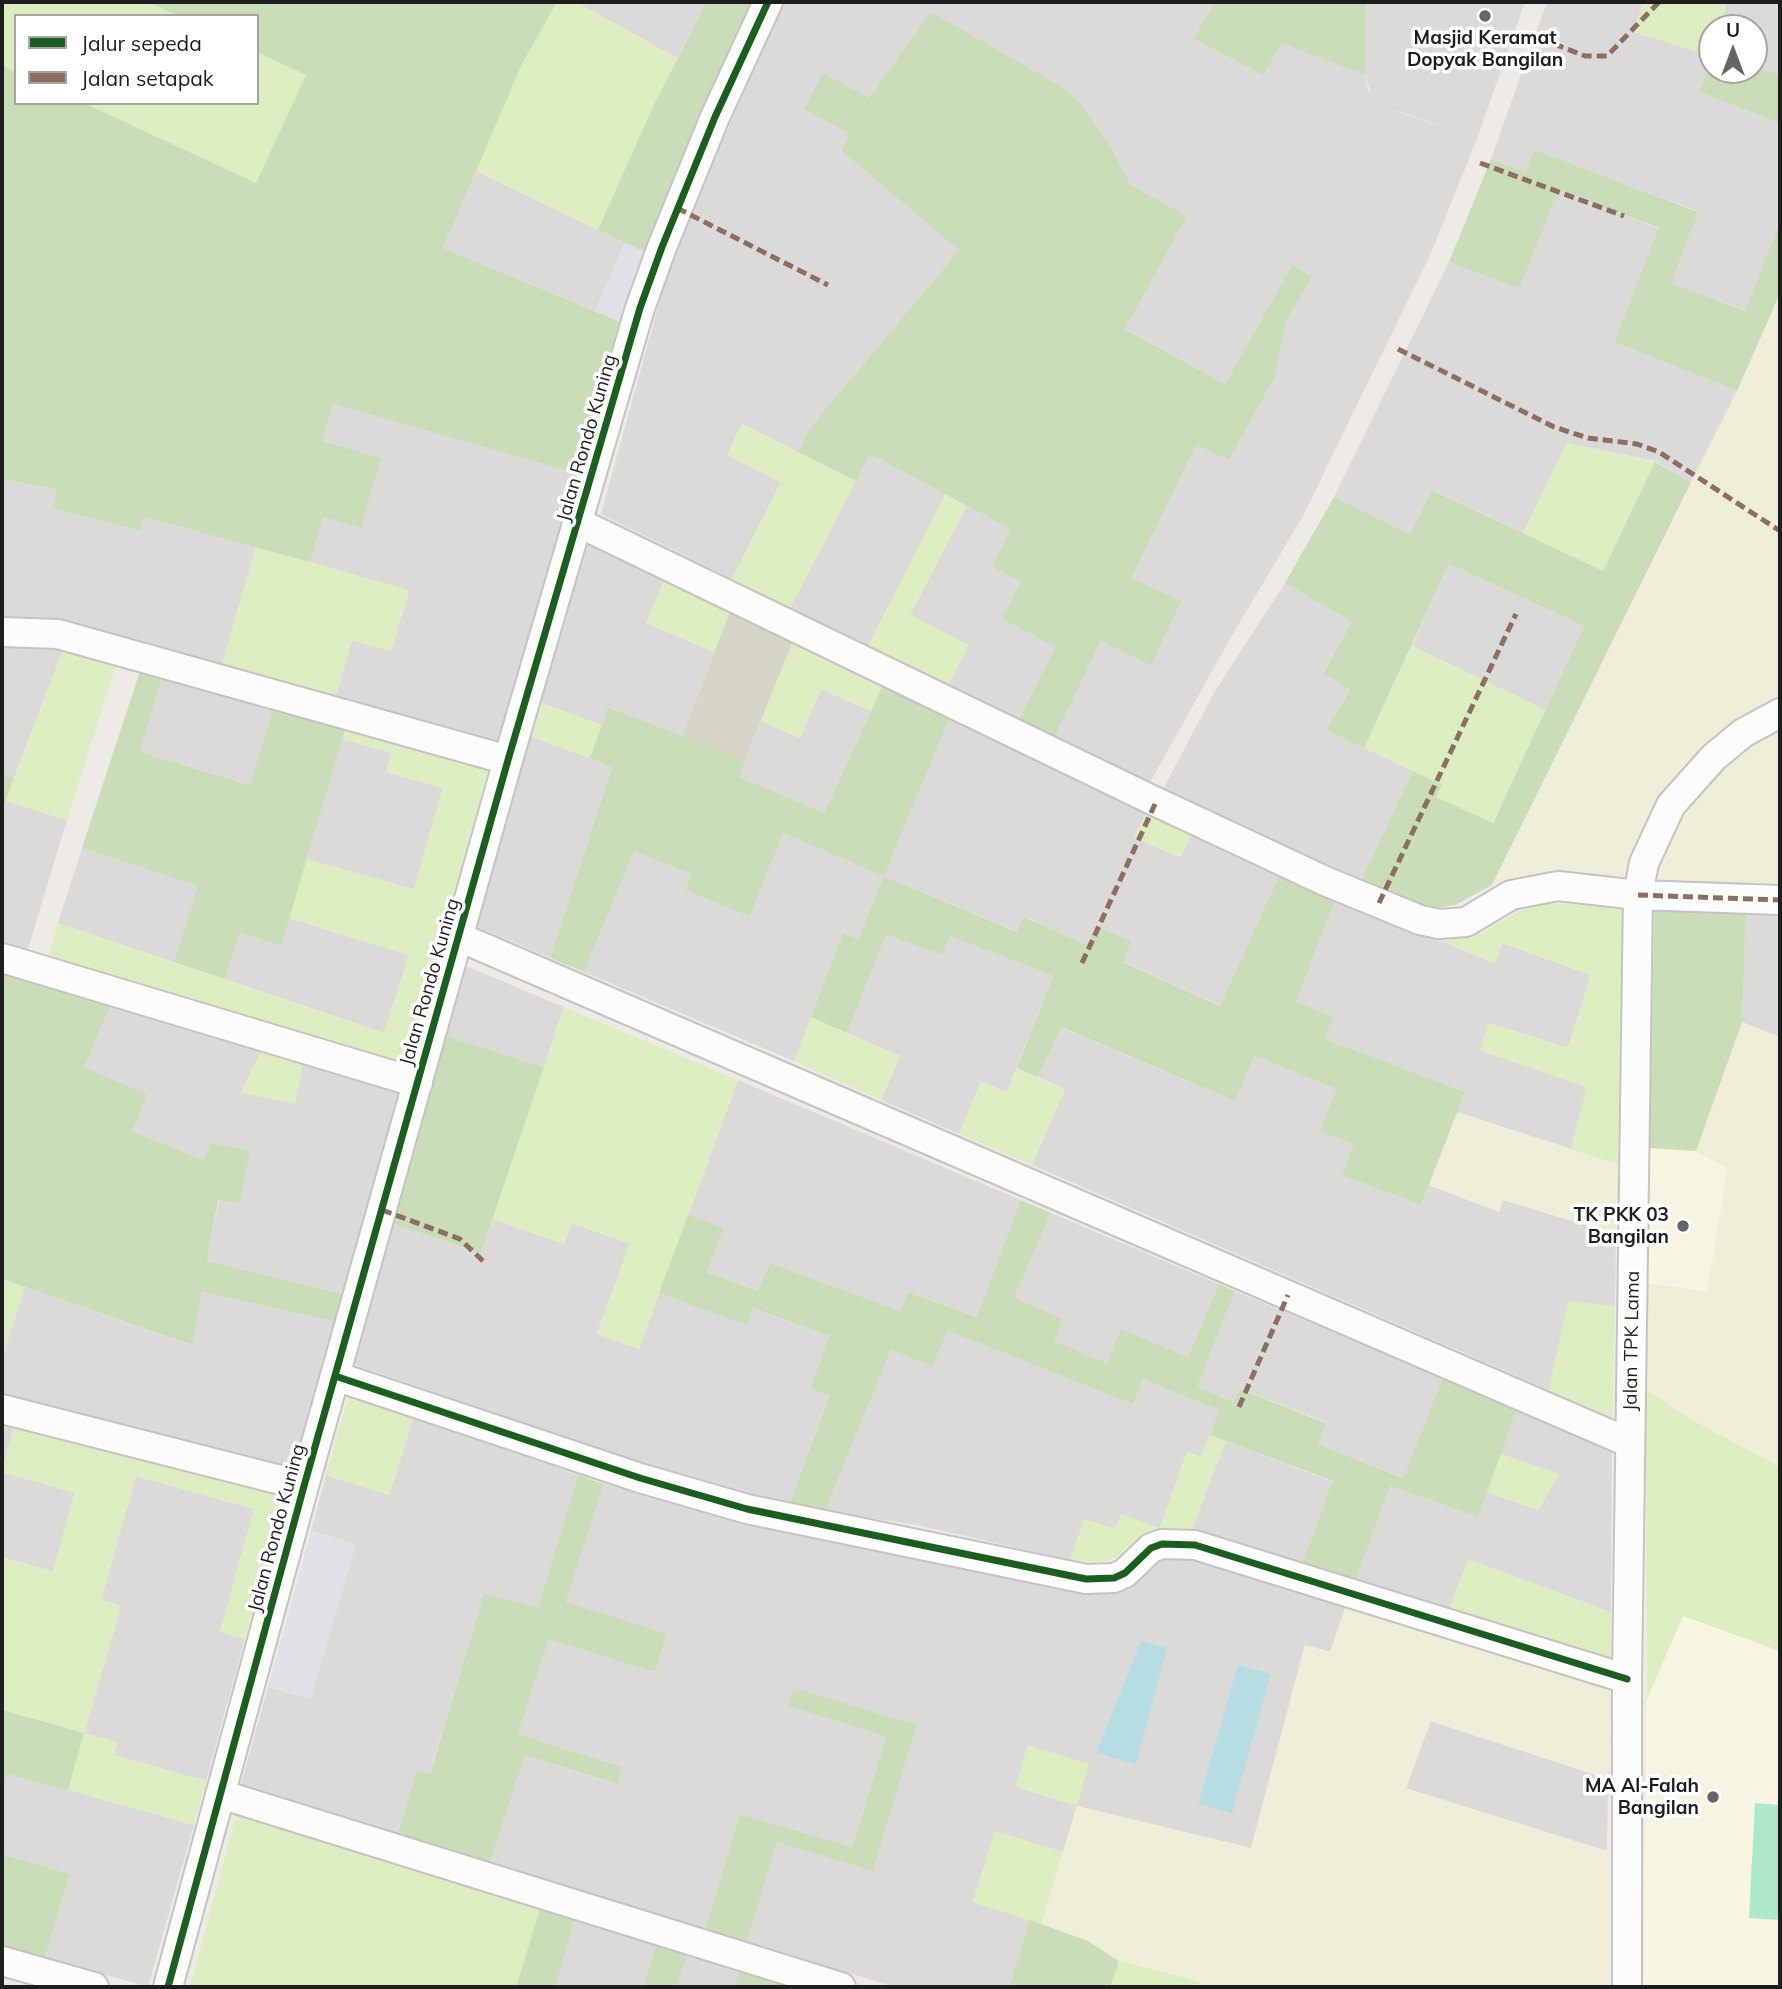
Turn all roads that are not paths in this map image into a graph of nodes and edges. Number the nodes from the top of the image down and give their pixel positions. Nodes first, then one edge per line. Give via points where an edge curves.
1 (768, 2) edge
2 (579, 523) junction
3 (2, 632) edge
4 (1780, 713) edge
5 (508, 760) junction
6 (1638, 895) junction
7 (1780, 900) edge
8 (459, 937) junction
9 (2, 958) edge
10 (418, 1083) junction
11 (335, 1376) junction
12 (2, 1409) edge
13 (1630, 1443) junction
14 (304, 1486) junction
15 (1627, 1679) junction
16 (220, 1794) junction
17 (2, 1961) edge
18 (94, 1987) edge
19 (168, 1987) edge
20 (841, 1987) edge
21 (1627, 1987) edge

1 - 2 street, Jalan Rondo Kuning via 662,247 640,308
2 - 5 street, Jalan Rondo Kuning
2 - 6 street via 1150,799 1325,881 1420,919 1439,924 1466,922 1511,895 1558,886
3 - 5 street via 71,637
4 - 6 street, Jalan TPK Lama via 1743,733 1714,757 1671,804 1644,863
5 - 8 street, Jalan Rondo Kuning
6 - 7 street
6 - 13 street, Jalan TPK Lama
8 - 10 street, Jalan Rondo Kuning
8 - 13 street
9 - 10 street
10 - 11 street, Jalan Rondo Kuning
11 - 14 street, Jalan Rondo Kuning
11 - 15 street via 747,1510 1086,1579 1125,1573 1151,1548 1162,1544 1195,1545
12 - 14 street
13 - 15 street, Jalan TPK Lama
14 - 16 street, Jalan Rondo Kuning
15 - 21 street, Jalan TPK Lama
16 - 19 street, Jalan Rondo Kuning
16 - 20 street
17 - 18 street

